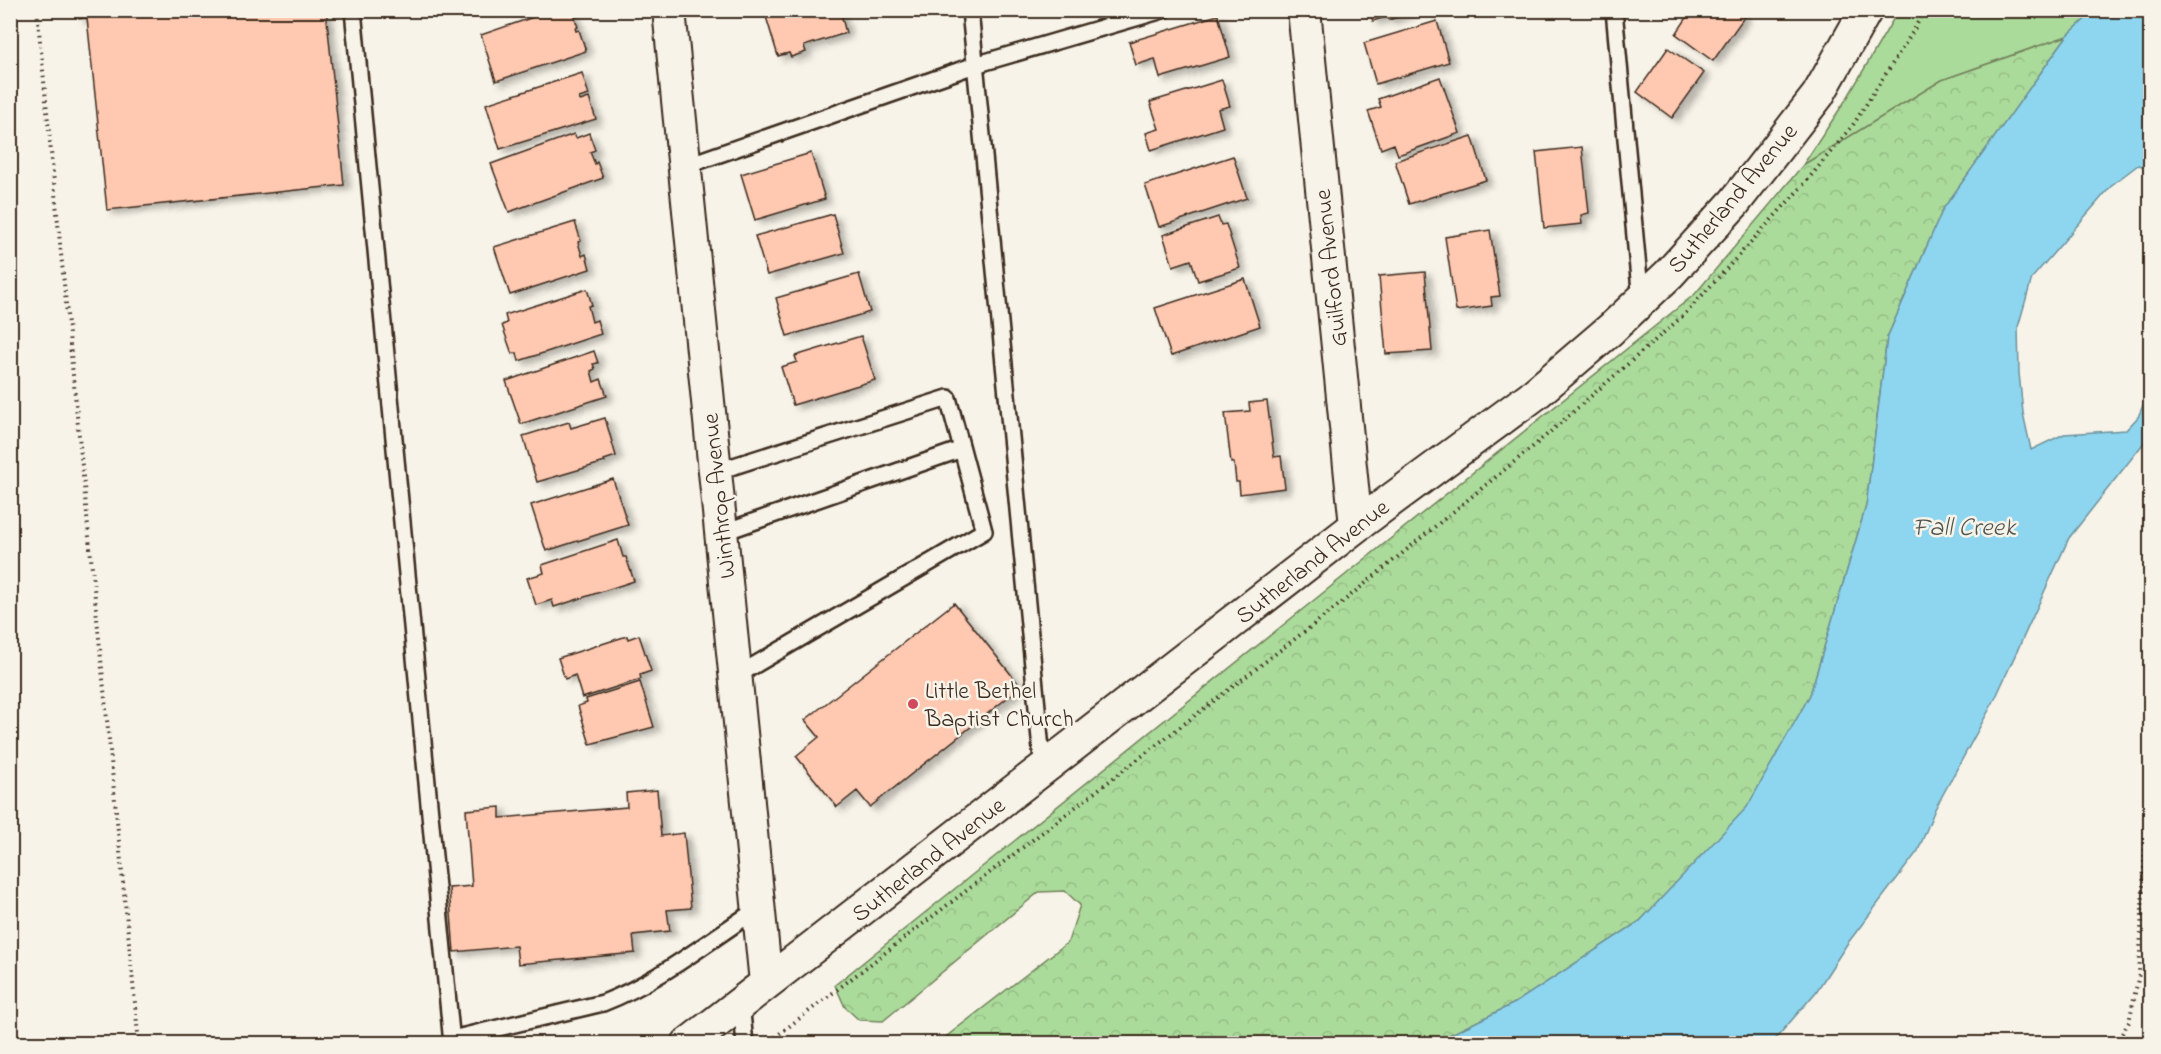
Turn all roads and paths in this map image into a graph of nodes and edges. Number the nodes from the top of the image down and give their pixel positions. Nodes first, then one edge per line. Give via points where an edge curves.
1 (37, 10) edge
2 (353, 10) edge
3 (669, 10) edge
4 (970, 10) edge
5 (1163, 10) edge
6 (1304, 10) edge
7 (1614, 10) edge
8 (1866, 10) edge
9 (975, 65) junction
10 (685, 166) junction
11 (1641, 301) junction
12 (962, 449) junction
13 (715, 472) junction
14 (1356, 526) junction
15 (722, 533) junction
16 (736, 676) junction
17 (1043, 770) junction
18 (2151, 790) edge
19 (759, 908) junction
20 (766, 982) junction
21 (741, 1002) junction
22 (452, 1041) edge
23 (139, 1044) edge
24 (688, 1044) edge
25 (746, 1044) edge
26 (2116, 1044) edge

1 - 23 path
2 - 22 lane
3 - 10 street, Winthrop Avenue
4 - 9 lane
5 - 9 lane
6 - 14 street, Guilford Avenue
7 - 11 lane
8 - 11 street, Sutherland Avenue via 1818,95 1734,203
9 - 10 lane
9 - 17 lane
10 - 13 street, Winthrop Avenue
11 - 14 street, Sutherland Avenue via 1535,394
12 - 13 lane via 948,398
12 - 15 lane
12 - 16 lane via 984,531
13 - 15 street, Winthrop Avenue
14 - 17 street, Sutherland Avenue
15 - 16 street, Winthrop Avenue
16 - 19 street, Winthrop Avenue
17 - 20 street, Sutherland Avenue
18 - 26 path via 2139,974 2128,1022
19 - 20 street, Winthrop Avenue
19 - 22 lane via 625,995
20 - 21 street, Sutherland Avenue
21 - 24 street, Sutherland Avenue
21 - 25 lane

